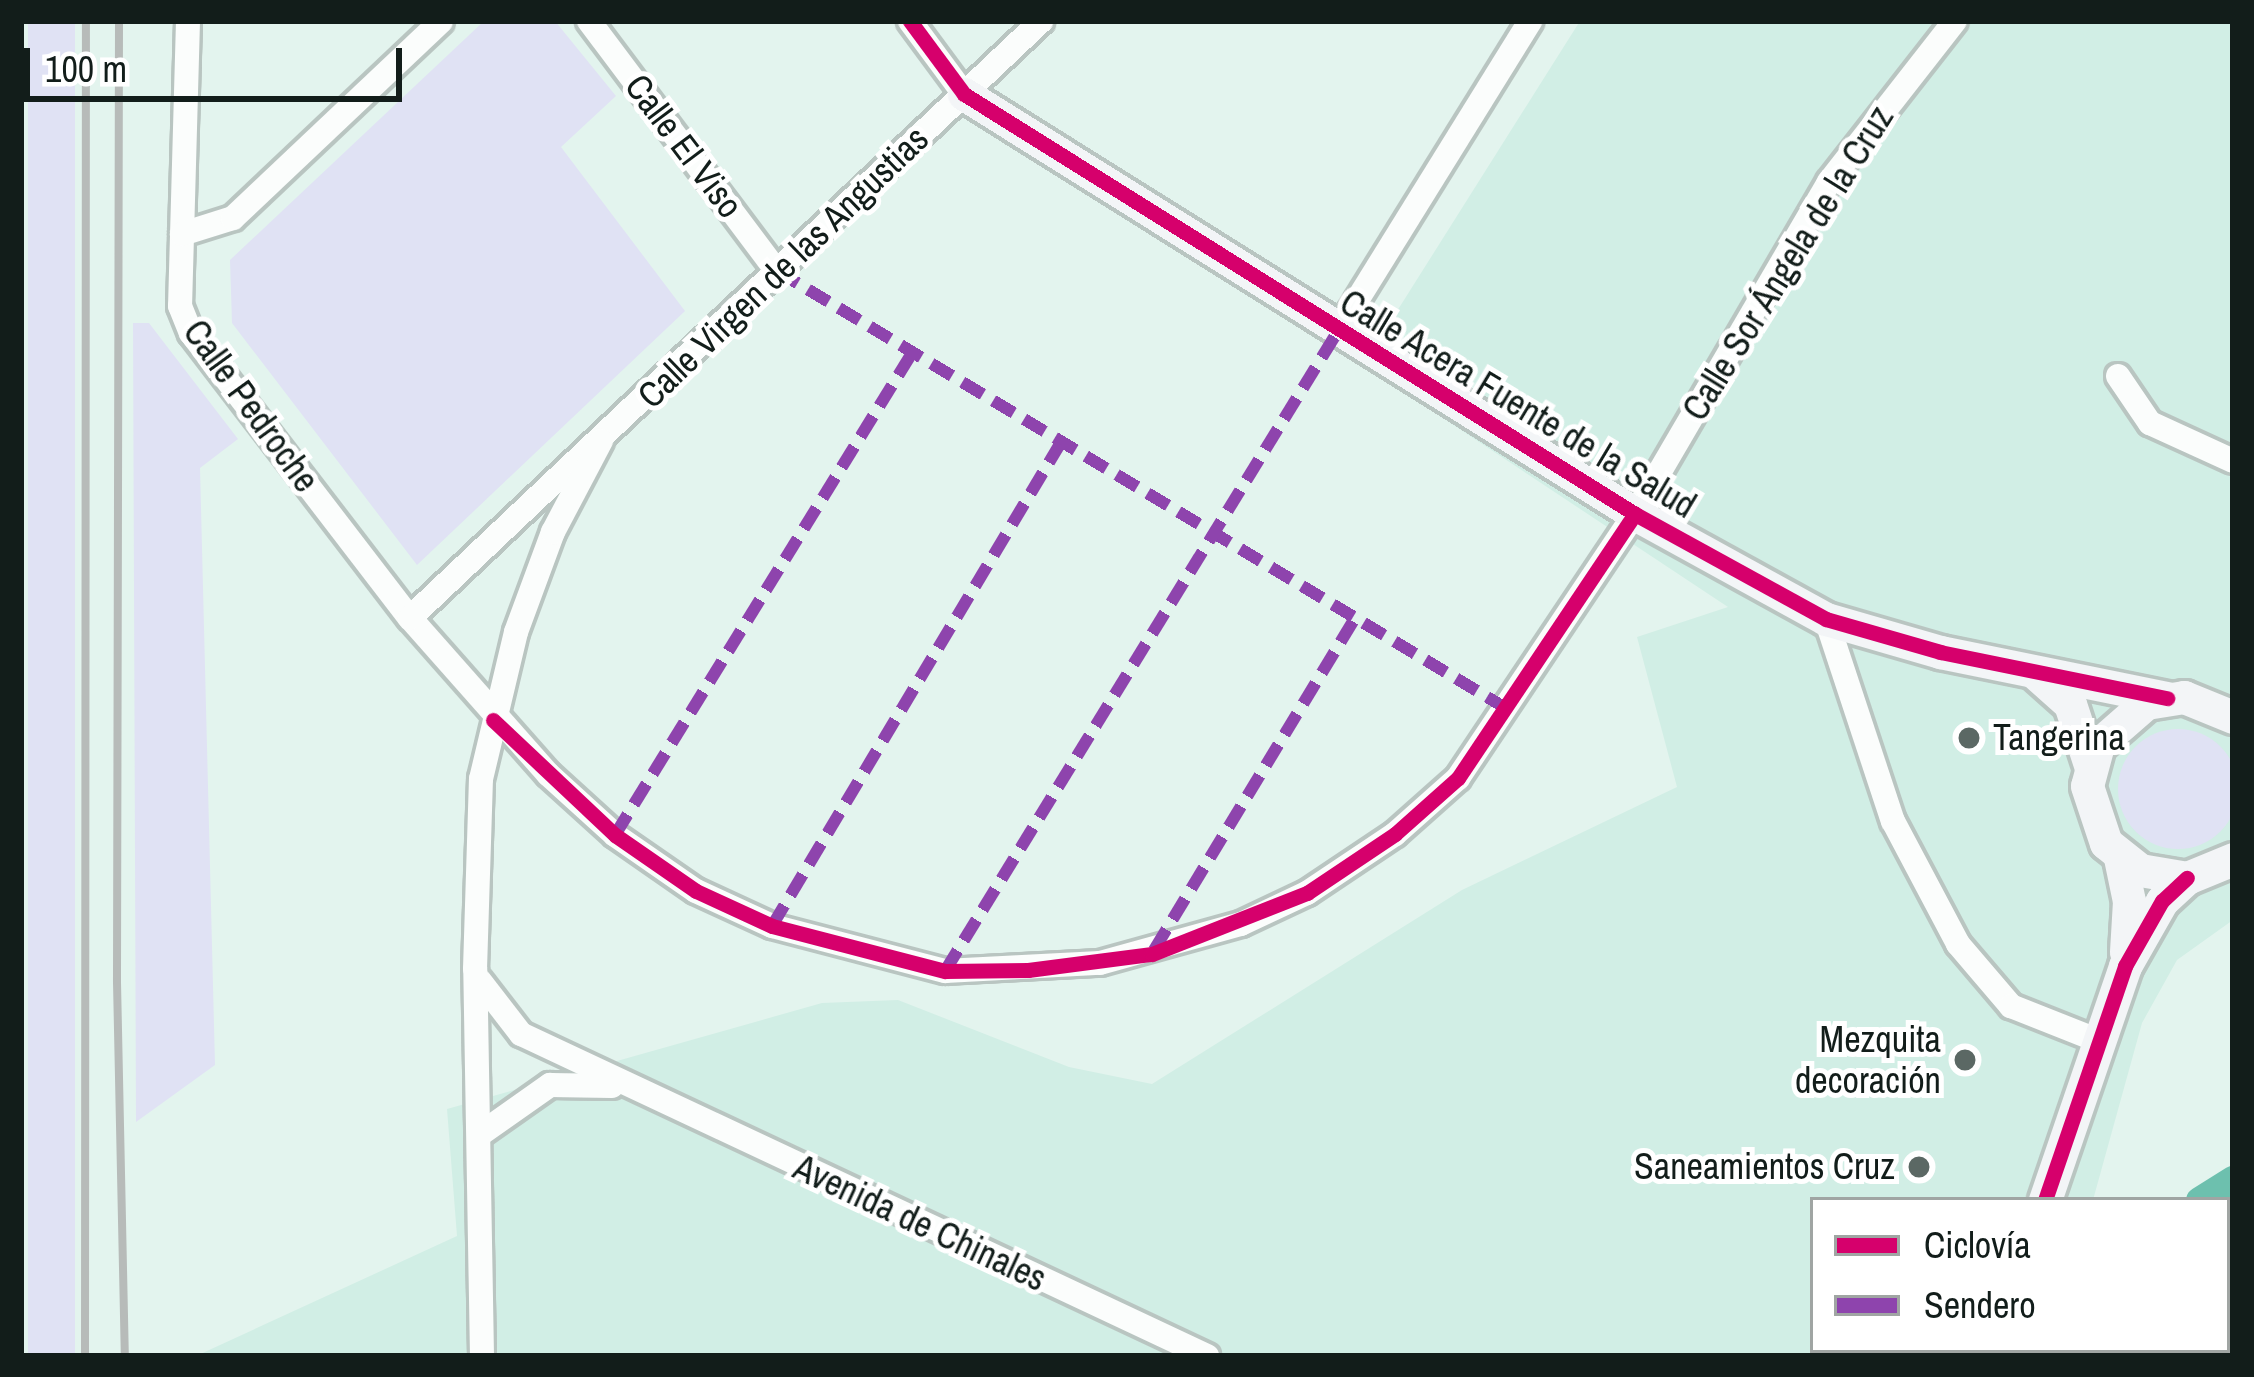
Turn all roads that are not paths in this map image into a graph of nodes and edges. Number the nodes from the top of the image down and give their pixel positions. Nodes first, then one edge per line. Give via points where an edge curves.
1 (188, 21) edge
2 (441, 21) edge
3 (589, 21) edge
4 (910, 21) edge
5 (1041, 21) edge
6 (1530, 21) edge
7 (1955, 21) edge
8 (964, 94) junction
9 (182, 234) junction
10 (778, 271) junction
11 (1338, 331) junction
12 (2118, 376) dead end
13 (601, 441) junction
14 (2233, 461) edge
15 (1635, 514) junction
16 (410, 618) junction
17 (1826, 619) junction
18 (2035, 671) junction
19 (2167, 698) junction
20 (2228, 710) edge
21 (494, 719) junction
22 (2090, 765) junction
23 (2120, 858) junction
24 (2233, 859) edge
25 (2187, 878) junction
26 (2125, 966) junction
27 (475, 969) junction
28 (2097, 1040) junction
29 (632, 1090) junction
30 (479, 1135) junction
31 (2046, 1197) edge
32 (482, 1356) edge
33 (1207, 1356) edge

1 - 9 street, Calle Pedroche
2 - 9 street via 233,218
3 - 10 street, Calle El Viso
4 - 8 street, Calle Acera Fuente de la Salud
5 - 8 street, Calle Virgen de las Angustias
6 - 11 street
7 - 15 street, Calle Sor Ángela de la Cruz via 1828,182
8 - 10 street, Calle Virgen de las Angustias
8 - 11 main road, Calle Acera Fuente de la Salud
9 - 16 street, Calle Pedroche via 180,306 190,334
10 - 13 street, Calle Virgen de las Angustias
11 - 15 main road, Calle Acera Fuente de la Salud
12 - 14 street via 2150,423
13 - 16 street, Calle Virgen de las Angustias
13 - 21 street, Calle Virgen de las Angustias via 553,532
15 - 17 main road, Calle Acera Fuente de la Salud
15 - 21 street, Calle Sor Ángela de la Cruz via 1458,778 1396,834 1306,893 1152,954 1028,970 945,970 772,926 697,890 615,835
16 - 21 street, Calle Pedroche
17 - 18 main road, Calle Acera Fuente de la Salud
17 - 28 street via 1893,821 1958,944 2011,1006
18 - 19 main road, Calle Acera Fuente de la Salud
18 - 22 main road via 2070,704
19 - 20 main road, Calle Acera Fuente de la Salud
19 - 22 main road via 2127,713
21 - 27 street, Calle Virgen de las Angustias via 481,779
22 - 23 main road via 2089,806
23 - 25 main road
23 - 26 main road via 2129,901
24 - 25 main road
25 - 26 main road via 2162,901
26 - 28 main road
27 - 29 street, Avenida de Chinales via 490,1003 521,1034
27 - 30 street, Calle Virgen de las Angustias
28 - 31 main road
29 - 30 street, Avenida de Chinales via 550,1085
29 - 33 street, Avenida de Chinales
30 - 32 street

